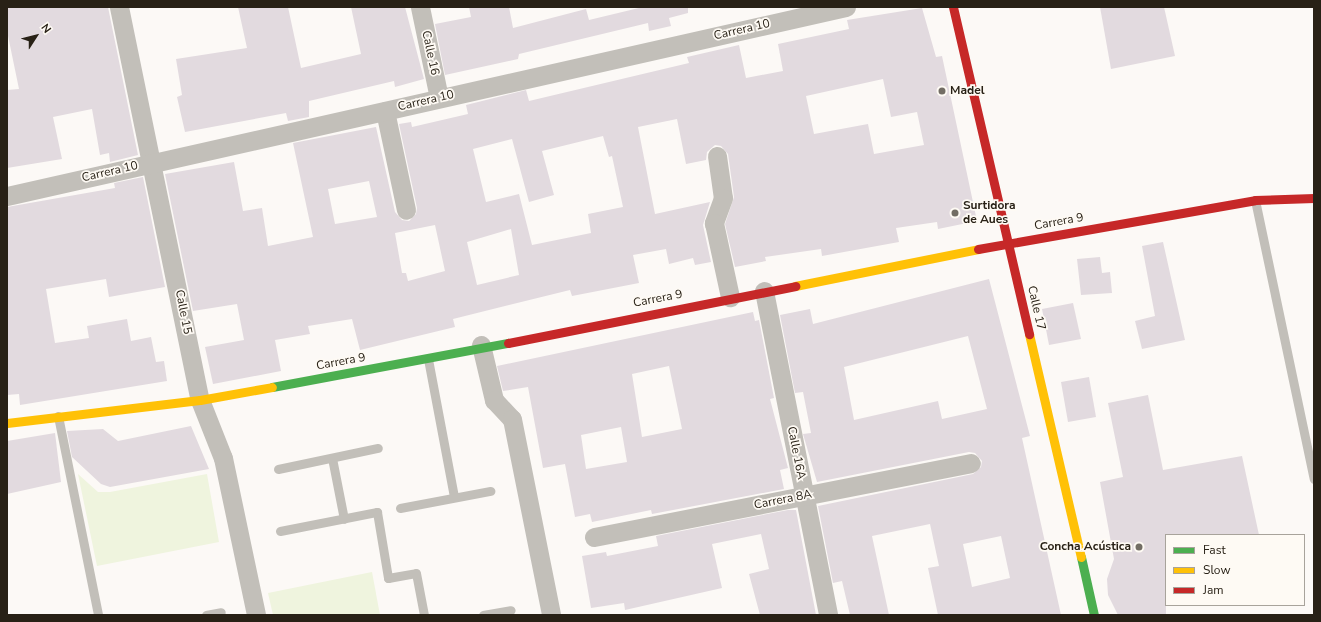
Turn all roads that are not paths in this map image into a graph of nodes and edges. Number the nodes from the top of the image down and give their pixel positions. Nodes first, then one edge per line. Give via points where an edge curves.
1 (119, 7) edge
2 (420, 7) edge
3 (846, 7) edge
4 (953, 7) edge
5 (439, 98) junction
6 (385, 111) junction
7 (717, 156) dead end
8 (154, 162) junction
9 (7, 196) edge
10 (1314, 198) edge
11 (1255, 200) junction
12 (406, 210) dead end
13 (1009, 243) junction
14 (764, 291) junction
15 (730, 297) junction
16 (481, 345) junction
17 (428, 359) junction
18 (200, 400) junction
19 (58, 416) junction
20 (7, 423) edge
21 (378, 448) dead end
22 (332, 458) junction
23 (971, 463) dead end
24 (278, 469) dead end
25 (1314, 479) edge
26 (490, 491) dead end
27 (804, 496) junction
28 (454, 497) junction
29 (400, 508) dead end
30 (344, 519) junction
31 (280, 531) dead end
32 (594, 537) dead end
33 (511, 610) dead end
34 (221, 612) dead end
35 (98, 615) edge
36 (206, 615) edge
37 (256, 615) edge
38 (424, 615) edge
39 (483, 615) edge
40 (551, 615) edge
41 (828, 615) edge
42 (1094, 615) edge

1 - 8 street, Calle 15
2 - 5 street, Calle 16
3 - 5 street, Carrera 10
4 - 13 main road, Calle 17
5 - 6 street, Carrera 10
6 - 8 street, Carrera 10
6 - 12 street
7 - 15 street via 723,198 714,223
8 - 9 street, Carrera 10
8 - 18 street, Calle 15
10 - 11 main road, Carrera 9
11 - 13 main road, Carrera 9
11 - 25 lane
13 - 14 main road, Carrera 9
13 - 42 main road, Calle 17
14 - 15 main road, Carrera 9
14 - 27 street, Calle 16A
15 - 16 main road, Carrera 9
16 - 17 main road, Carrera 9
16 - 40 street via 494,400 512,419
17 - 18 main road, Carrera 9
17 - 28 lane
18 - 19 main road, Carrera 9
18 - 37 street, Calle 15 via 223,458
19 - 20 main road, Carrera 9
19 - 35 lane
21 - 22 lane
22 - 24 lane
22 - 30 lane
23 - 27 street, Carrera 8A
26 - 28 lane
27 - 32 street, Carrera 8A
27 - 41 street, Calle 16A
28 - 29 lane
30 - 31 lane
30 - 38 lane via 377,512 388,578 416,574
33 - 39 lane
34 - 36 lane

